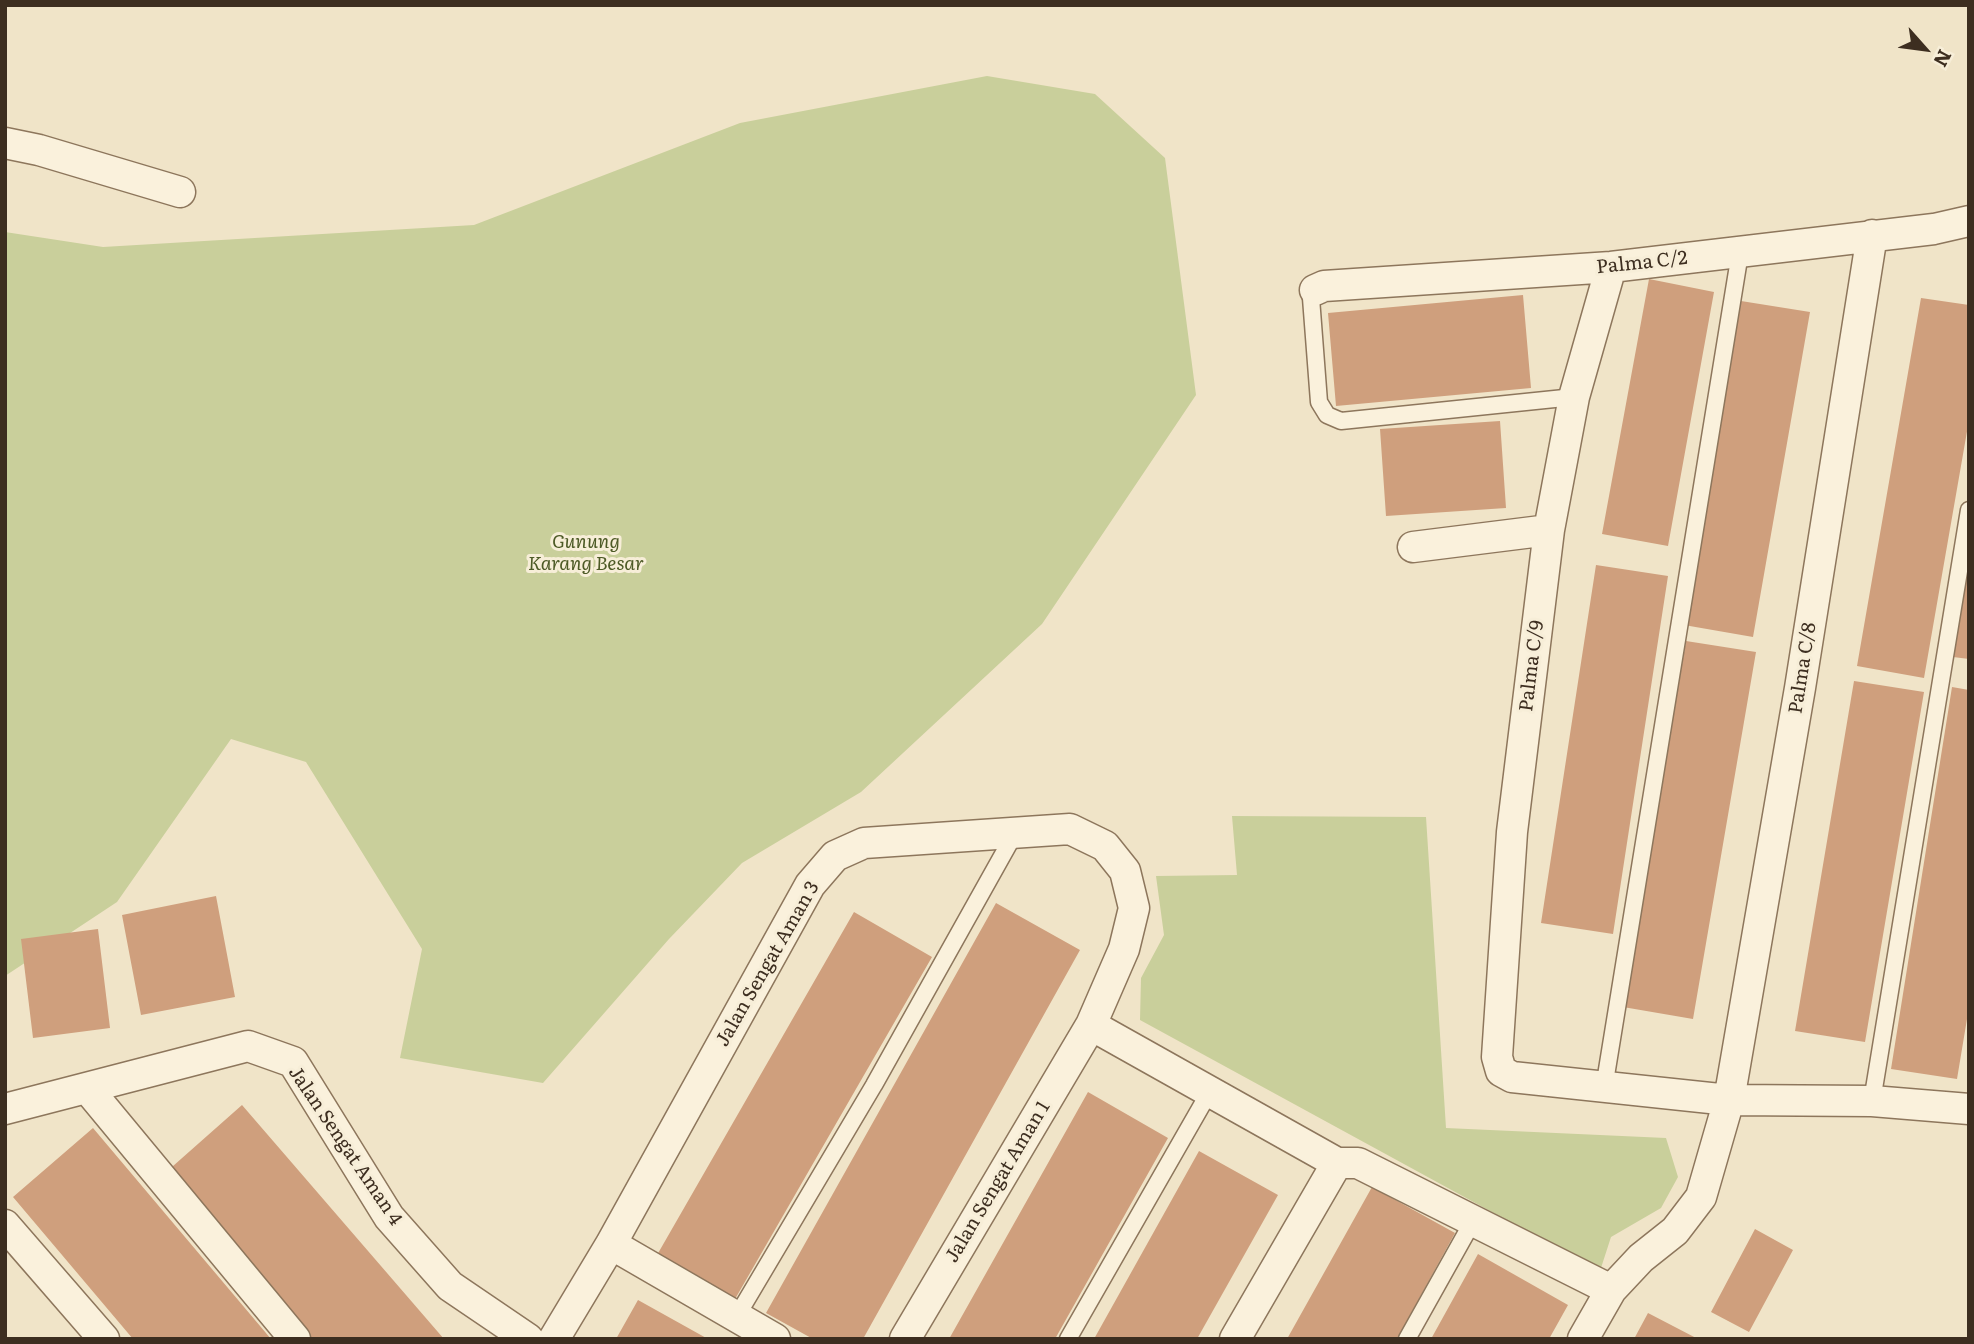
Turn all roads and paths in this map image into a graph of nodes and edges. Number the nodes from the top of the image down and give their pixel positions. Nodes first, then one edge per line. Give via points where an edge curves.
1 (5, 143) edge
2 (180, 192) dead end
3 (1969, 221) edge
4 (1872, 235) junction
5 (1740, 253) junction
6 (1611, 267) junction
7 (1315, 290) joint
8 (1574, 397) junction
9 (1969, 510) edge
10 (1549, 530) junction
11 (1413, 547) dead end
12 (1015, 833) junction
13 (1091, 1025) junction
14 (87, 1088) junction
15 (1604, 1088) junction
16 (1210, 1091) junction
17 (1729, 1101) junction
18 (1872, 1101) junction
19 (5, 1109) edge
20 (1969, 1109) edge
21 (1337, 1163) junction
22 (1473, 1221) junction
23 (5, 1225) edge
24 (611, 1244) junction
25 (1611, 1290) junction
26 (737, 1316) junction
27 (104, 1339) edge
28 (295, 1339) edge
29 (528, 1339) edge
30 (554, 1339) edge
31 (775, 1339) edge
32 (905, 1339) edge
33 (1068, 1339) edge
34 (1236, 1339) edge
35 (1407, 1339) edge
36 (1583, 1339) edge

1 - 2 street
3 - 4 street, Palma C/2
4 - 5 street, Palma C/2
4 - 17 street, Palma C/8
5 - 6 street, Palma C/2
5 - 15 lane
6 - 7 street, Palma C/2
6 - 8 street, Palma C/9
7 - 8 lane via 1311,298 1319,402 1327,415 1341,421
8 - 10 street, Palma C/9
9 - 18 lane
10 - 11 street
10 - 15 street, Palma C/9 via 1512,832 1497,1057 1502,1071 1512,1077
12 - 13 street, Jalan Sengat Aman 3 via 1070,829 1105,846 1125,871 1134,908 1124,949
12 - 24 street, Jalan Sengat Aman 3 via 864,843 835,856 810,885
12 - 26 lane via 874,1085
13 - 16 street
13 - 32 street, Jalan Sengat Aman 1
14 - 19 street, Jalan Sengat Aman 4
14 - 28 street
14 - 29 street, Jalan Sengat Aman 4 via 248,1046 293,1062 389,1217 450,1286
15 - 17 street
16 - 21 street
16 - 33 lane
17 - 18 street
17 - 25 street via 1700,1197 1675,1231
18 - 20 street
21 - 22 street via 1358,1163
21 - 34 street
22 - 25 street
22 - 35 lane
23 - 27 street
24 - 26 street
24 - 30 street, Jalan Sengat Aman 3
25 - 36 street
26 - 31 street

